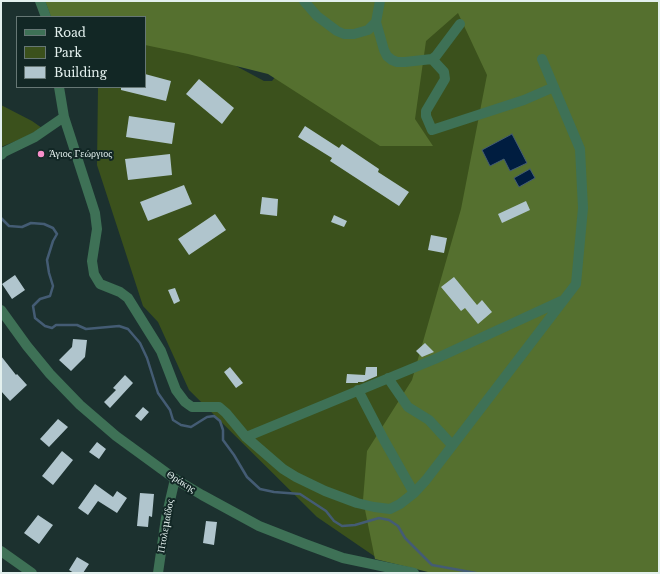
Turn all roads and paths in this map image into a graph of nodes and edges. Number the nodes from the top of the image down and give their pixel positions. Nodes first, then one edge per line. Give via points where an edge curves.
1 (40, 1) edge
2 (304, 1) edge
3 (380, 1) edge
4 (46, 16) edge
5 (376, 22) junction
6 (460, 24) dead end
7 (432, 59) junction
8 (542, 59) dead end
9 (554, 87) junction
10 (60, 88) edge
11 (64, 117) junction
12 (1, 155) edge
13 (563, 301) junction
14 (1, 310) edge
15 (388, 378) junction
16 (358, 390) junction
17 (246, 437) junction
18 (452, 445) junction
19 (175, 479) junction
20 (414, 493) junction
21 (1, 551) edge
22 (32, 573) edge
23 (158, 573) edge
24 (414, 573) edge

1 - 4 street
2 - 5 street via 317,16 344,34 368,30
3 - 5 street
5 - 7 street via 384,50 392,60 404,62
6 - 7 street
7 - 9 street via 445,76 426,111 432,130 524,100
8 - 9 street
9 - 13 street via 580,149 583,208 576,284
10 - 11 street
11 - 12 street via 35,137
11 - 17 street via 95,213 97,229 92,261 94,274 100,284 128,298 161,350 176,390 185,402 192,407 219,407
13 - 15 street
13 - 18 street
14 - 19 street, Θράκης via 50,374 75,400 116,436
15 - 16 street
15 - 18 street via 408,407 429,420
16 - 17 street
16 - 20 street
17 - 20 street via 283,469 326,491 357,503 390,509
18 - 20 street
19 - 23 street, Πτολεμαΐδος
19 - 24 street, Θράκης via 260,526 305,544 343,558
21 - 22 street

